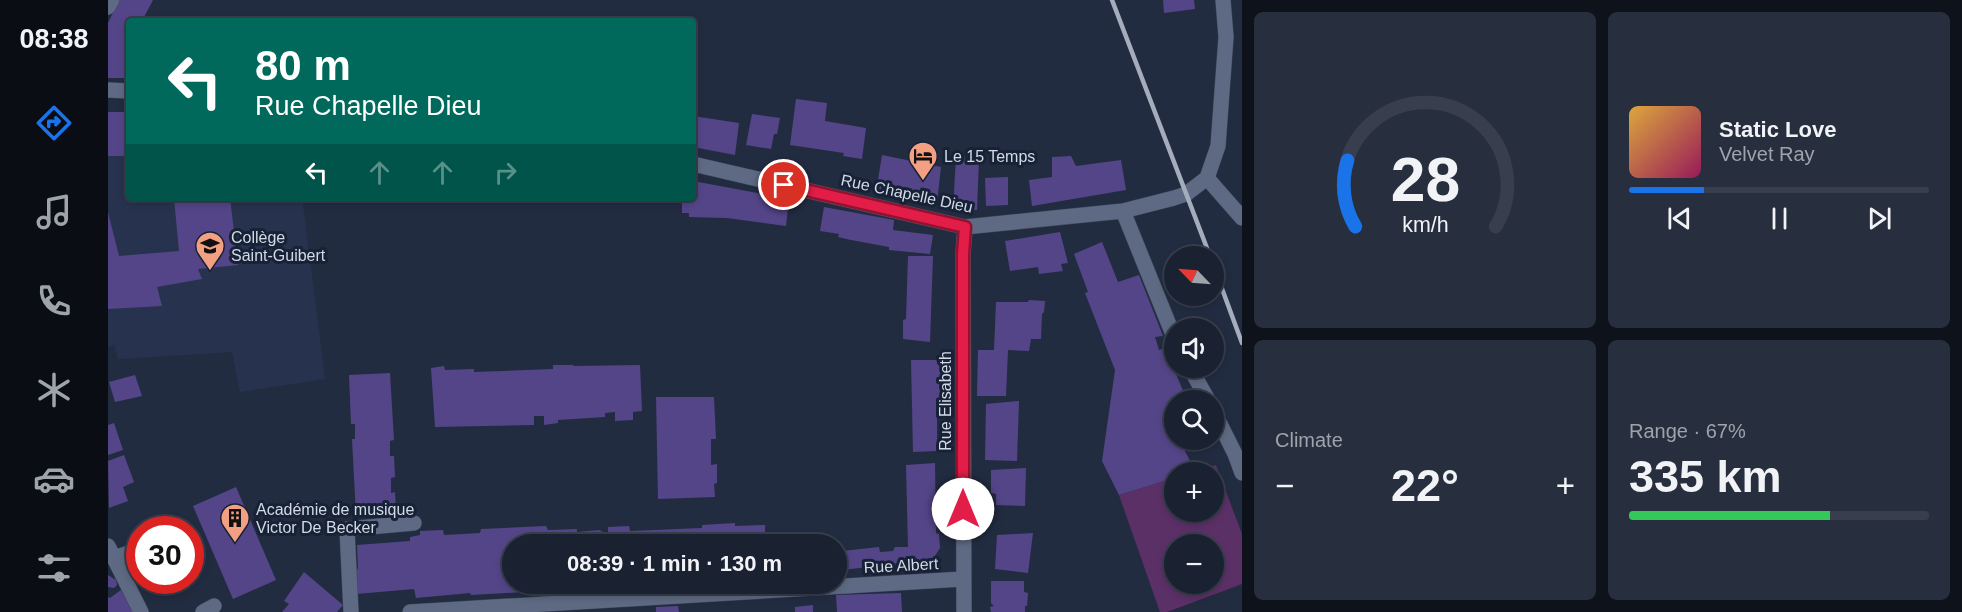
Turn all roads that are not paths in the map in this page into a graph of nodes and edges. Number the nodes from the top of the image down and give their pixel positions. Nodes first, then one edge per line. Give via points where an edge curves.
1 (112, 0) edge
2 (1223, 0) edge
3 (108, 7) edge
4 (108, 90) edge
5 (126, 92) edge
6 (696, 165) edge
7 (1208, 178) junction
8 (1123, 211) junction
9 (1242, 218) edge
10 (965, 227) junction
11 (1166, 318) edge
12 (1224, 432) edge
13 (1242, 473) edge
14 (414, 523) dead end
15 (126, 550) edge
16 (111, 552) edge
17 (963, 579) junction
18 (141, 612) edge
19 (351, 612) edge
20 (410, 612) edge
21 (964, 612) edge

1 - 3 street
2 - 7 street via 1224,88 1218,146
4 - 5 street
6 - 10 street, Rue Chapelle Dieu
7 - 8 street, Rue Chapelle Dieu via 1186,194
7 - 9 street
8 - 10 street, Rue Chapelle Dieu
8 - 11 street
10 - 17 street, Rue Elisabeth
12 - 13 street
14 - 19 street via 347,529
15 - 16 street
16 - 18 street
17 - 20 street, Rue Albert
17 - 21 street, Rue Elisabeth

